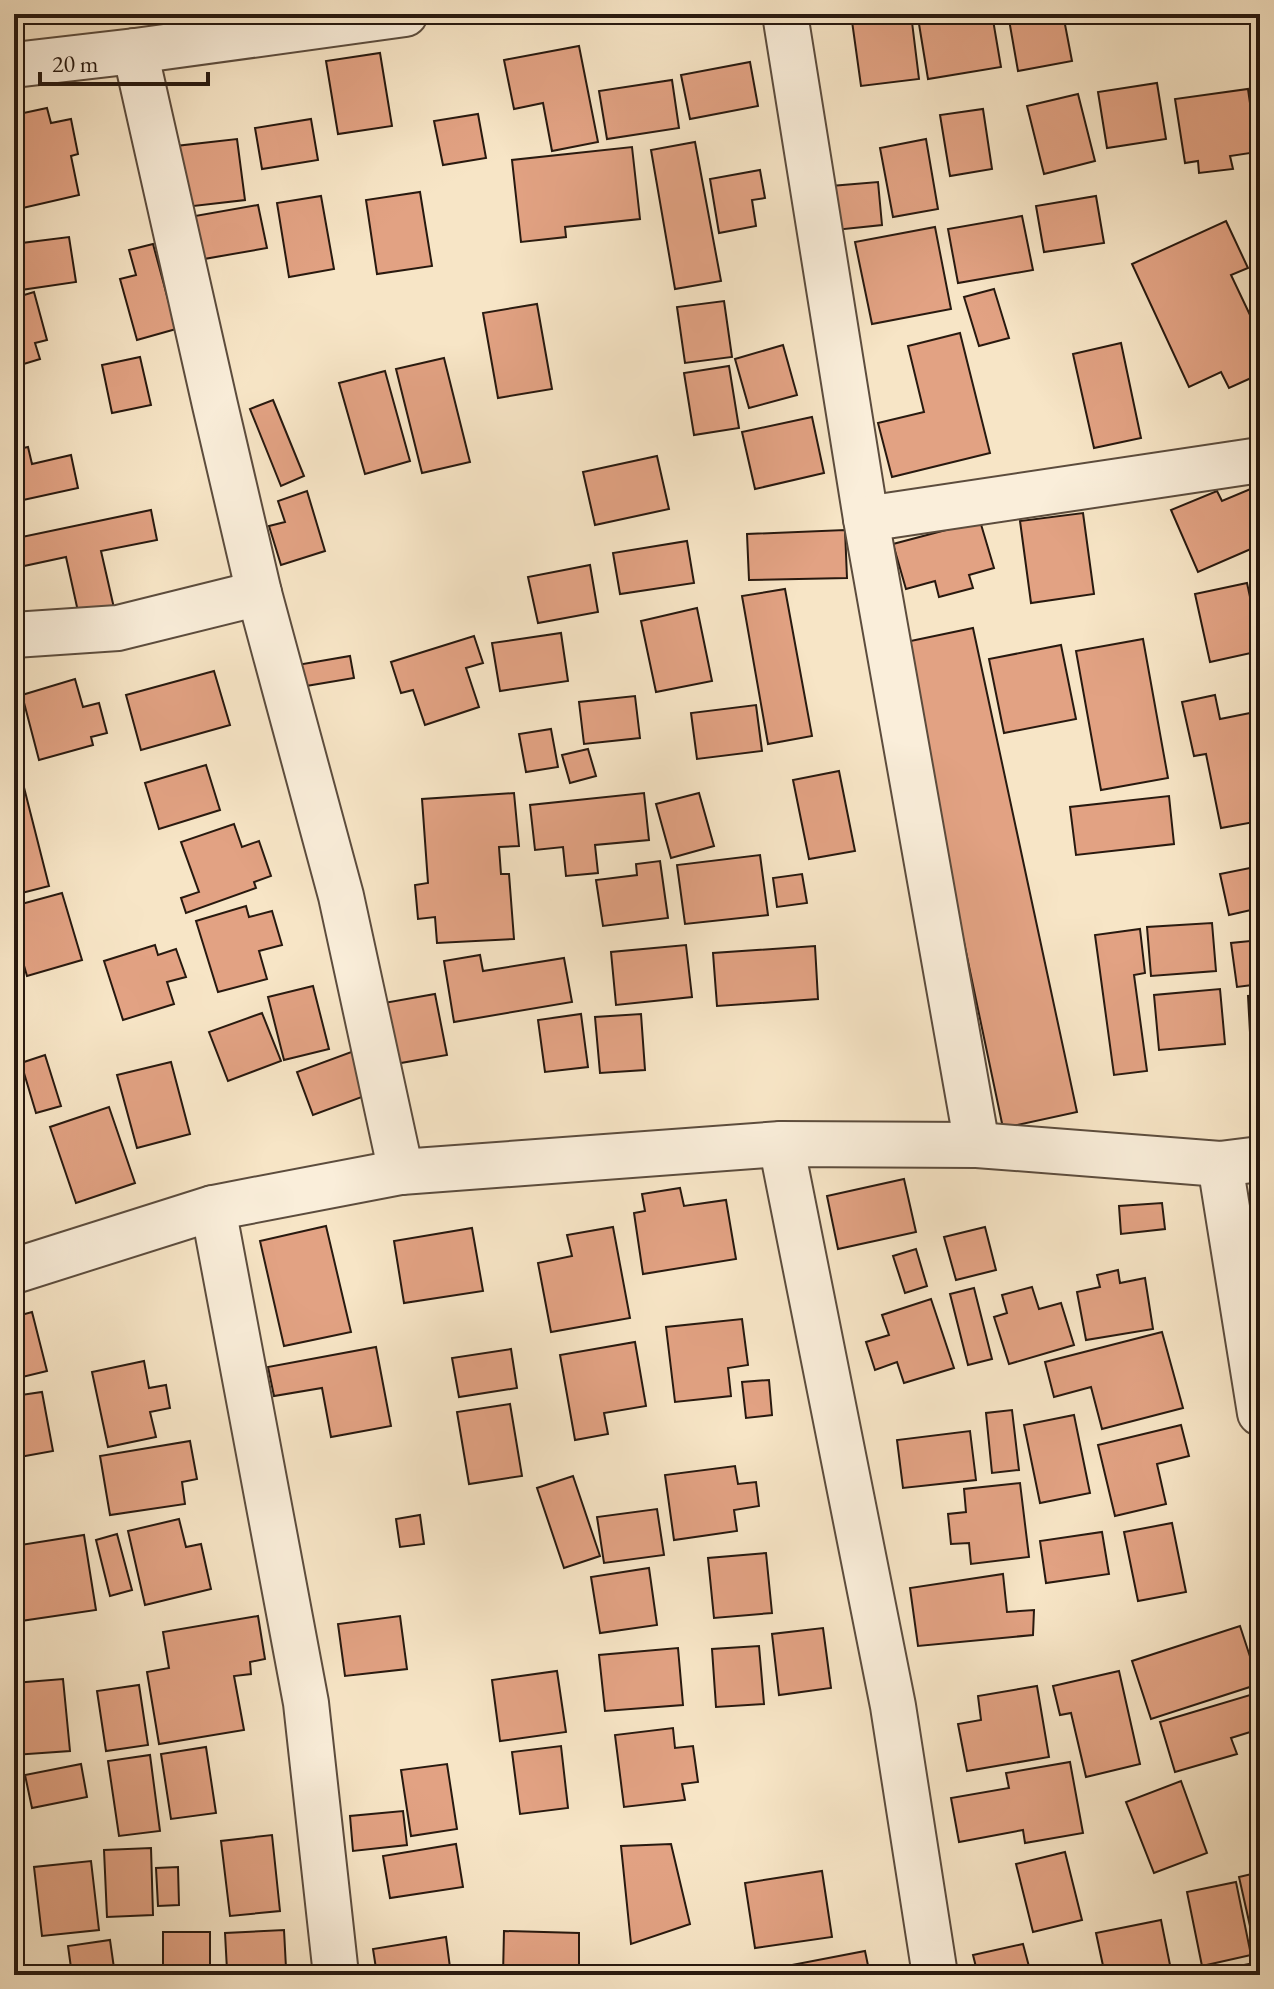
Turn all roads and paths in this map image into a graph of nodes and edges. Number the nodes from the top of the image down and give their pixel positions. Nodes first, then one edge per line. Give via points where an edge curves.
1 (405, 14) edge
2 (785, 14) edge
3 (135, 51) junction
4 (14, 65) edge
5 (1260, 460) edge
6 (866, 519) junction
7 (259, 593) junction
8 (14, 635) edge
9 (781, 1144) junction
10 (977, 1145) junction
11 (1240, 1161) edge
12 (401, 1172) junction
13 (213, 1208) junction
14 (14, 1271) edge
15 (1260, 1413) edge
16 (336, 1975) edge
17 (935, 1975) edge

1 - 3 street
2 - 6 street
3 - 4 street
3 - 7 street
5 - 6 street
6 - 10 street
7 - 8 street via 118,628
7 - 12 street via 341,896
9 - 10 street
9 - 12 street
9 - 17 street via 893,1706
10 - 11 street
11 - 15 street
12 - 13 street
13 - 14 street
13 - 16 street via 306,1703

